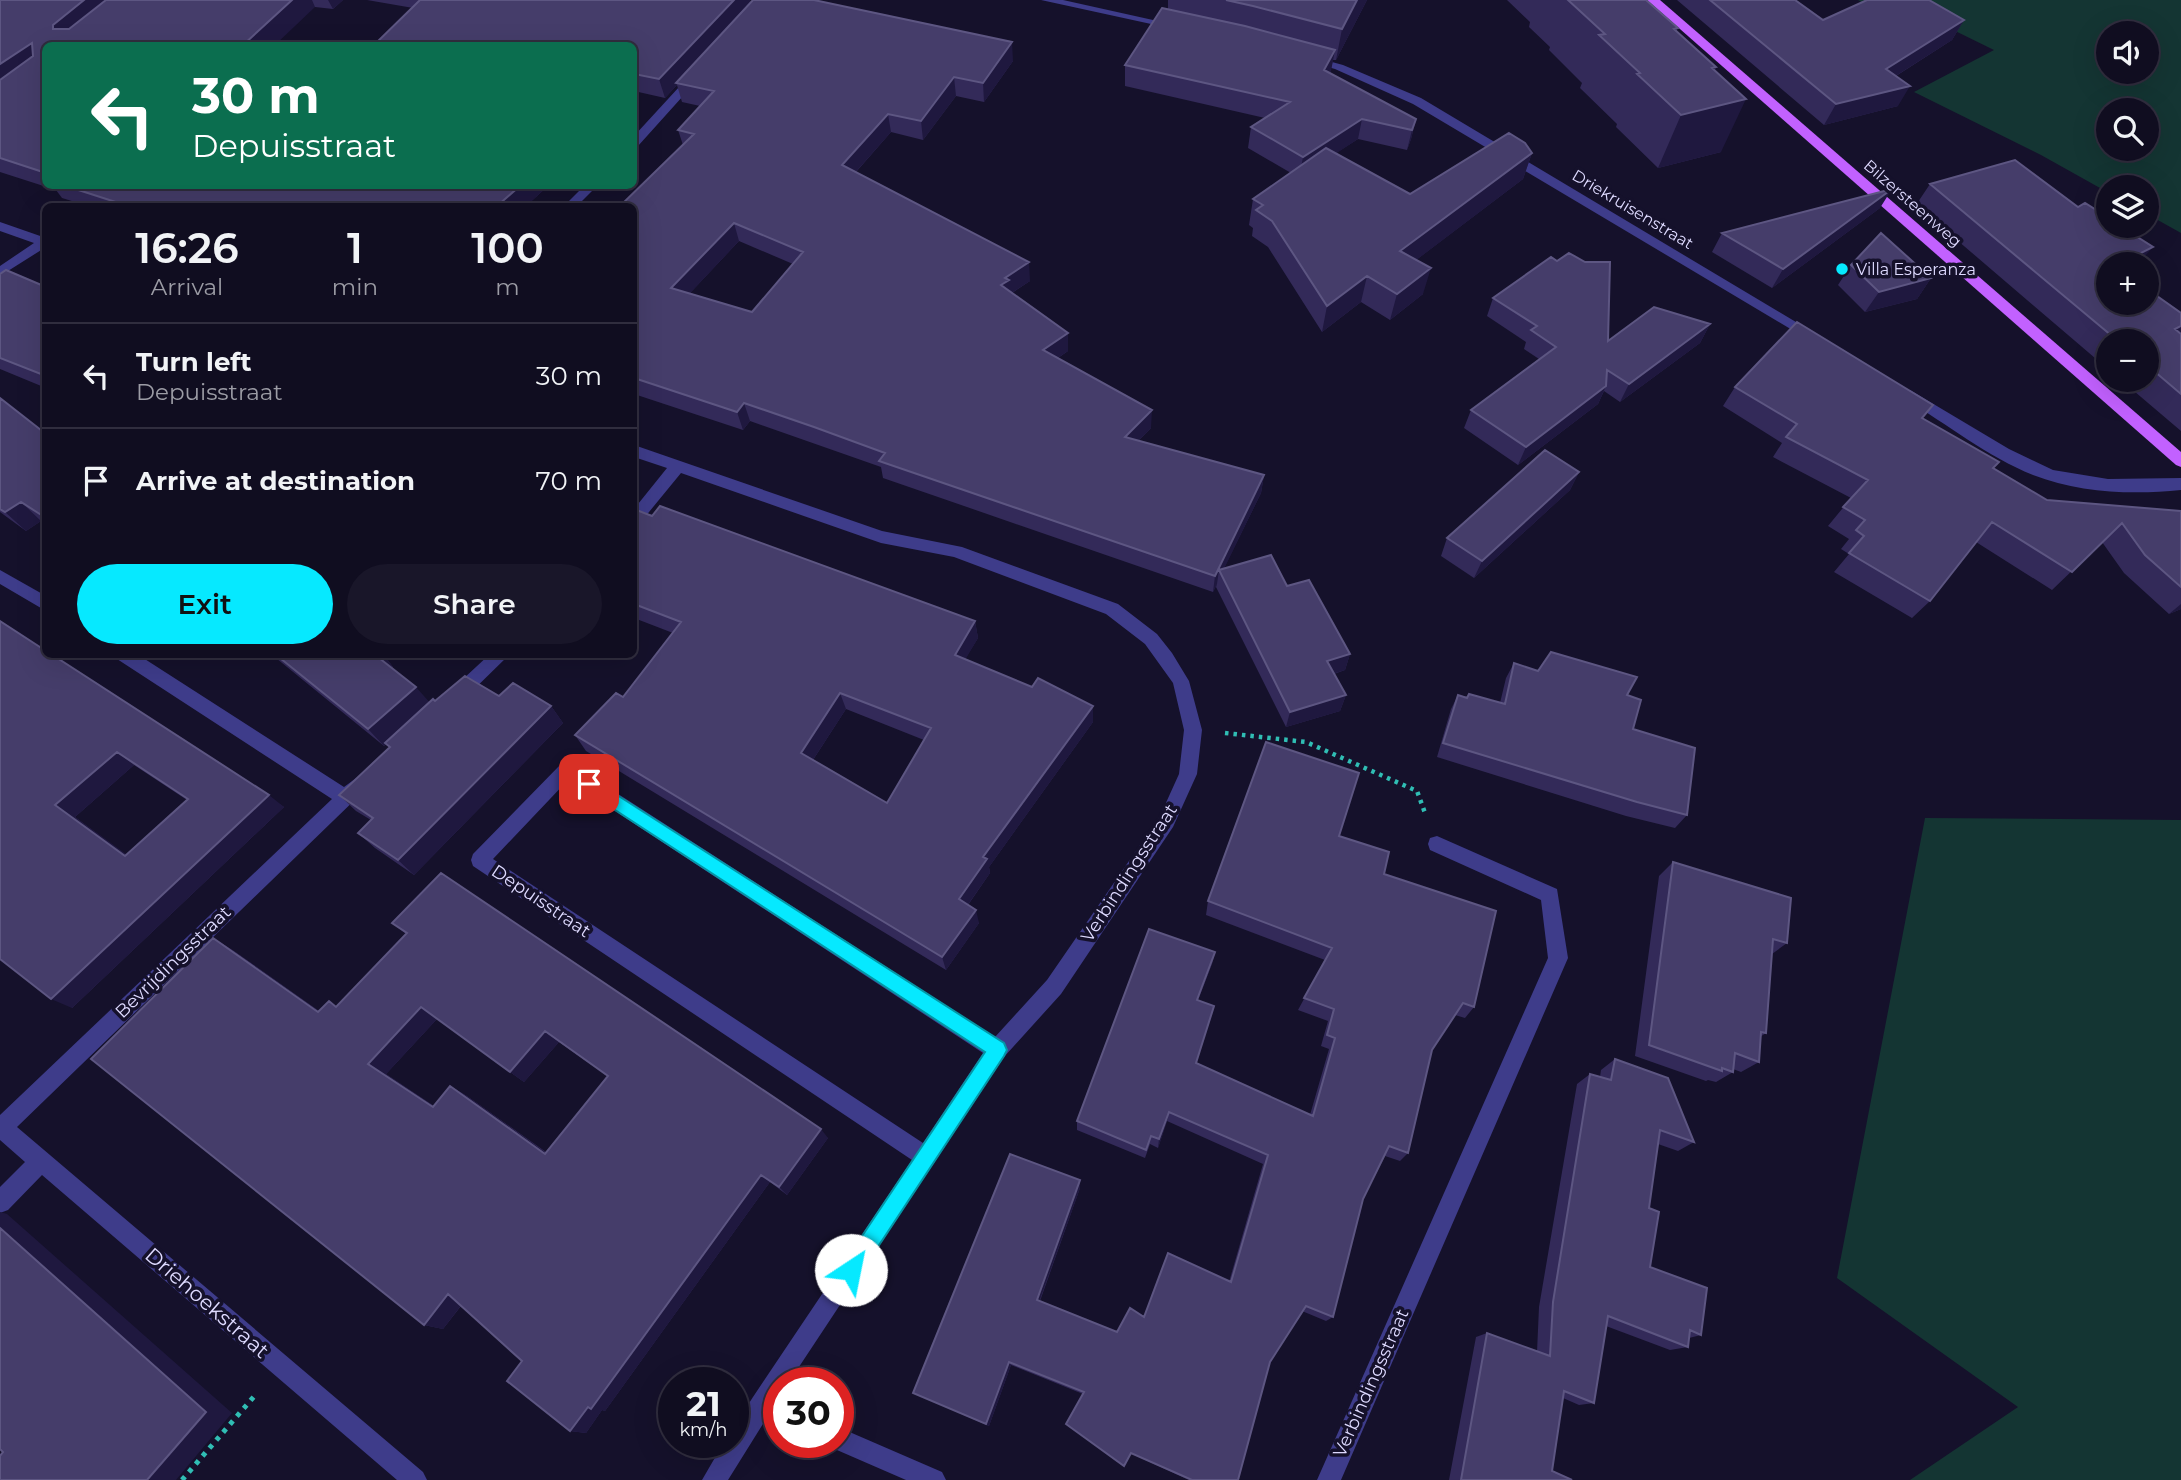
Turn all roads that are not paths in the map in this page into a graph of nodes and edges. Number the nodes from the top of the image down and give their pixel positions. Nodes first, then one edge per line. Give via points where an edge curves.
1 (1047, 0) edge
2 (1653, 0) edge
3 (1192, 30) edge
4 (1299, 55) edge
5 (709, 61) edge
6 (637, 140) edge
7 (588, 189) edge
8 (573, 203) edge
9 (0, 226) edge
10 (42, 242) edge
11 (42, 244) edge
12 (0, 272) edge
13 (1822, 342) edge
14 (1894, 385) edge
15 (637, 452) edge
16 (2181, 461) edge
17 (678, 466) junction
18 (2181, 484) edge
19 (637, 515) edge
20 (0, 576) edge
21 (42, 602) edge
22 (128, 658) edge
23 (498, 658) edge
24 (443, 708) edge
25 (374, 771) edge
26 (344, 797) junction
27 (1437, 844) road end
28 (998, 1050) junction
29 (1, 1126) edge
30 (926, 1157) junction
31 (41, 1161) junction
32 (0, 1202) edge
33 (796, 1367) edge
34 (763, 1418) edge
35 (854, 1445) edge
36 (415, 1480) edge
37 (713, 1480) edge
38 (934, 1480) edge
39 (1329, 1480) edge

1 - 3 street
2 - 16 main road, Bilzersteenweg
4 - 13 street, Driekruisenstraat via 1417,101
5 - 6 street
7 - 8 street
9 - 10 street
11 - 12 street
14 - 18 street via 2037,470 2107,484
15 - 17 street, Verbindingsstraat
17 - 19 street
17 - 28 street, Verbindingsstraat via 881,537 956,551 1112,609 1151,639 1181,681 1193,730 1188,774 1167,821 1054,987
20 - 21 street
22 - 26 street
23 - 24 street
25 - 26 street, Bevrijdingsstraat
26 - 29 street, Bevrijdingsstraat
27 - 39 street, Verbindingsstraat via 1550,895 1558,958
28 - 30 street, Verbindingsstraat
28 - 30 street, Depuisstraat via 566,769 480,860
29 - 31 street, Driehoekstraat
30 - 33 street, Verbindingsstraat
31 - 32 street
31 - 36 street, Driehoekstraat
34 - 37 street, Verbindingsstraat
35 - 38 street

